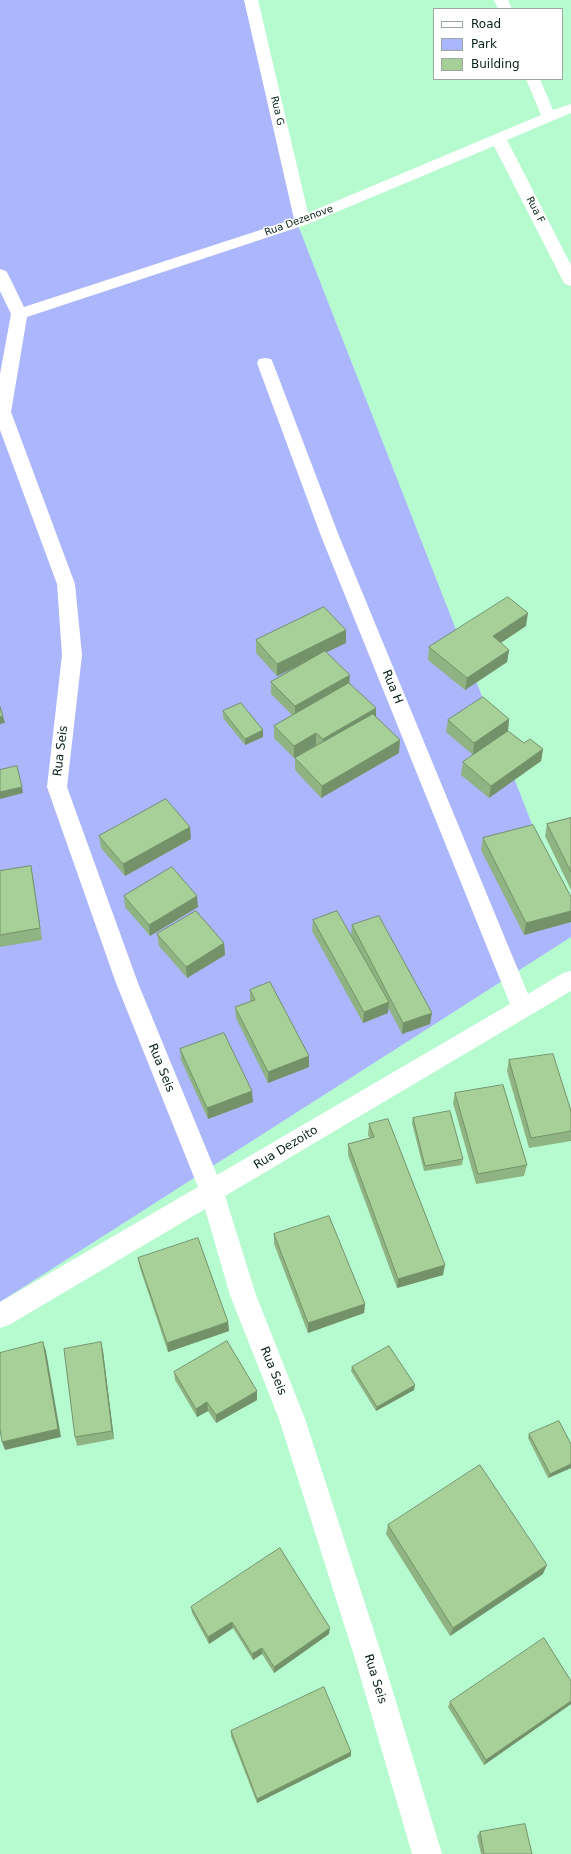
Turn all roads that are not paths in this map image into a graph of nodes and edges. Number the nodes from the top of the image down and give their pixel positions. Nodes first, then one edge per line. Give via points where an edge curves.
1 (251, 0) edge
2 (533, 80) edge
3 (571, 108) edge
4 (549, 117) junction
5 (498, 138) junction
6 (302, 221) junction
7 (0, 274) edge
8 (571, 281) edge
9 (19, 314) junction
10 (265, 363) dead end
11 (571, 980) edge
12 (523, 1008) junction
13 (212, 1192) junction
14 (0, 1316) edge
15 (427, 1854) edge

1 - 6 street, Rua G
2 - 4 street
3 - 4 street, Rua Dezenove
4 - 5 street, Rua Dezenove
5 - 6 street, Rua Dezenove
5 - 8 street, Rua F
6 - 9 street, Rua Dezenove
7 - 9 street
9 - 13 street, Rua Seis via 2,412 66,584 72,655 56,787 127,983
10 - 12 street, Rua H via 330,536
11 - 12 street, Rua Dezoito
12 - 13 street, Rua Dezoito
13 - 14 street, Rua Dezoito
13 - 15 street, Rua Seis via 243,1295 292,1419 370,1662

